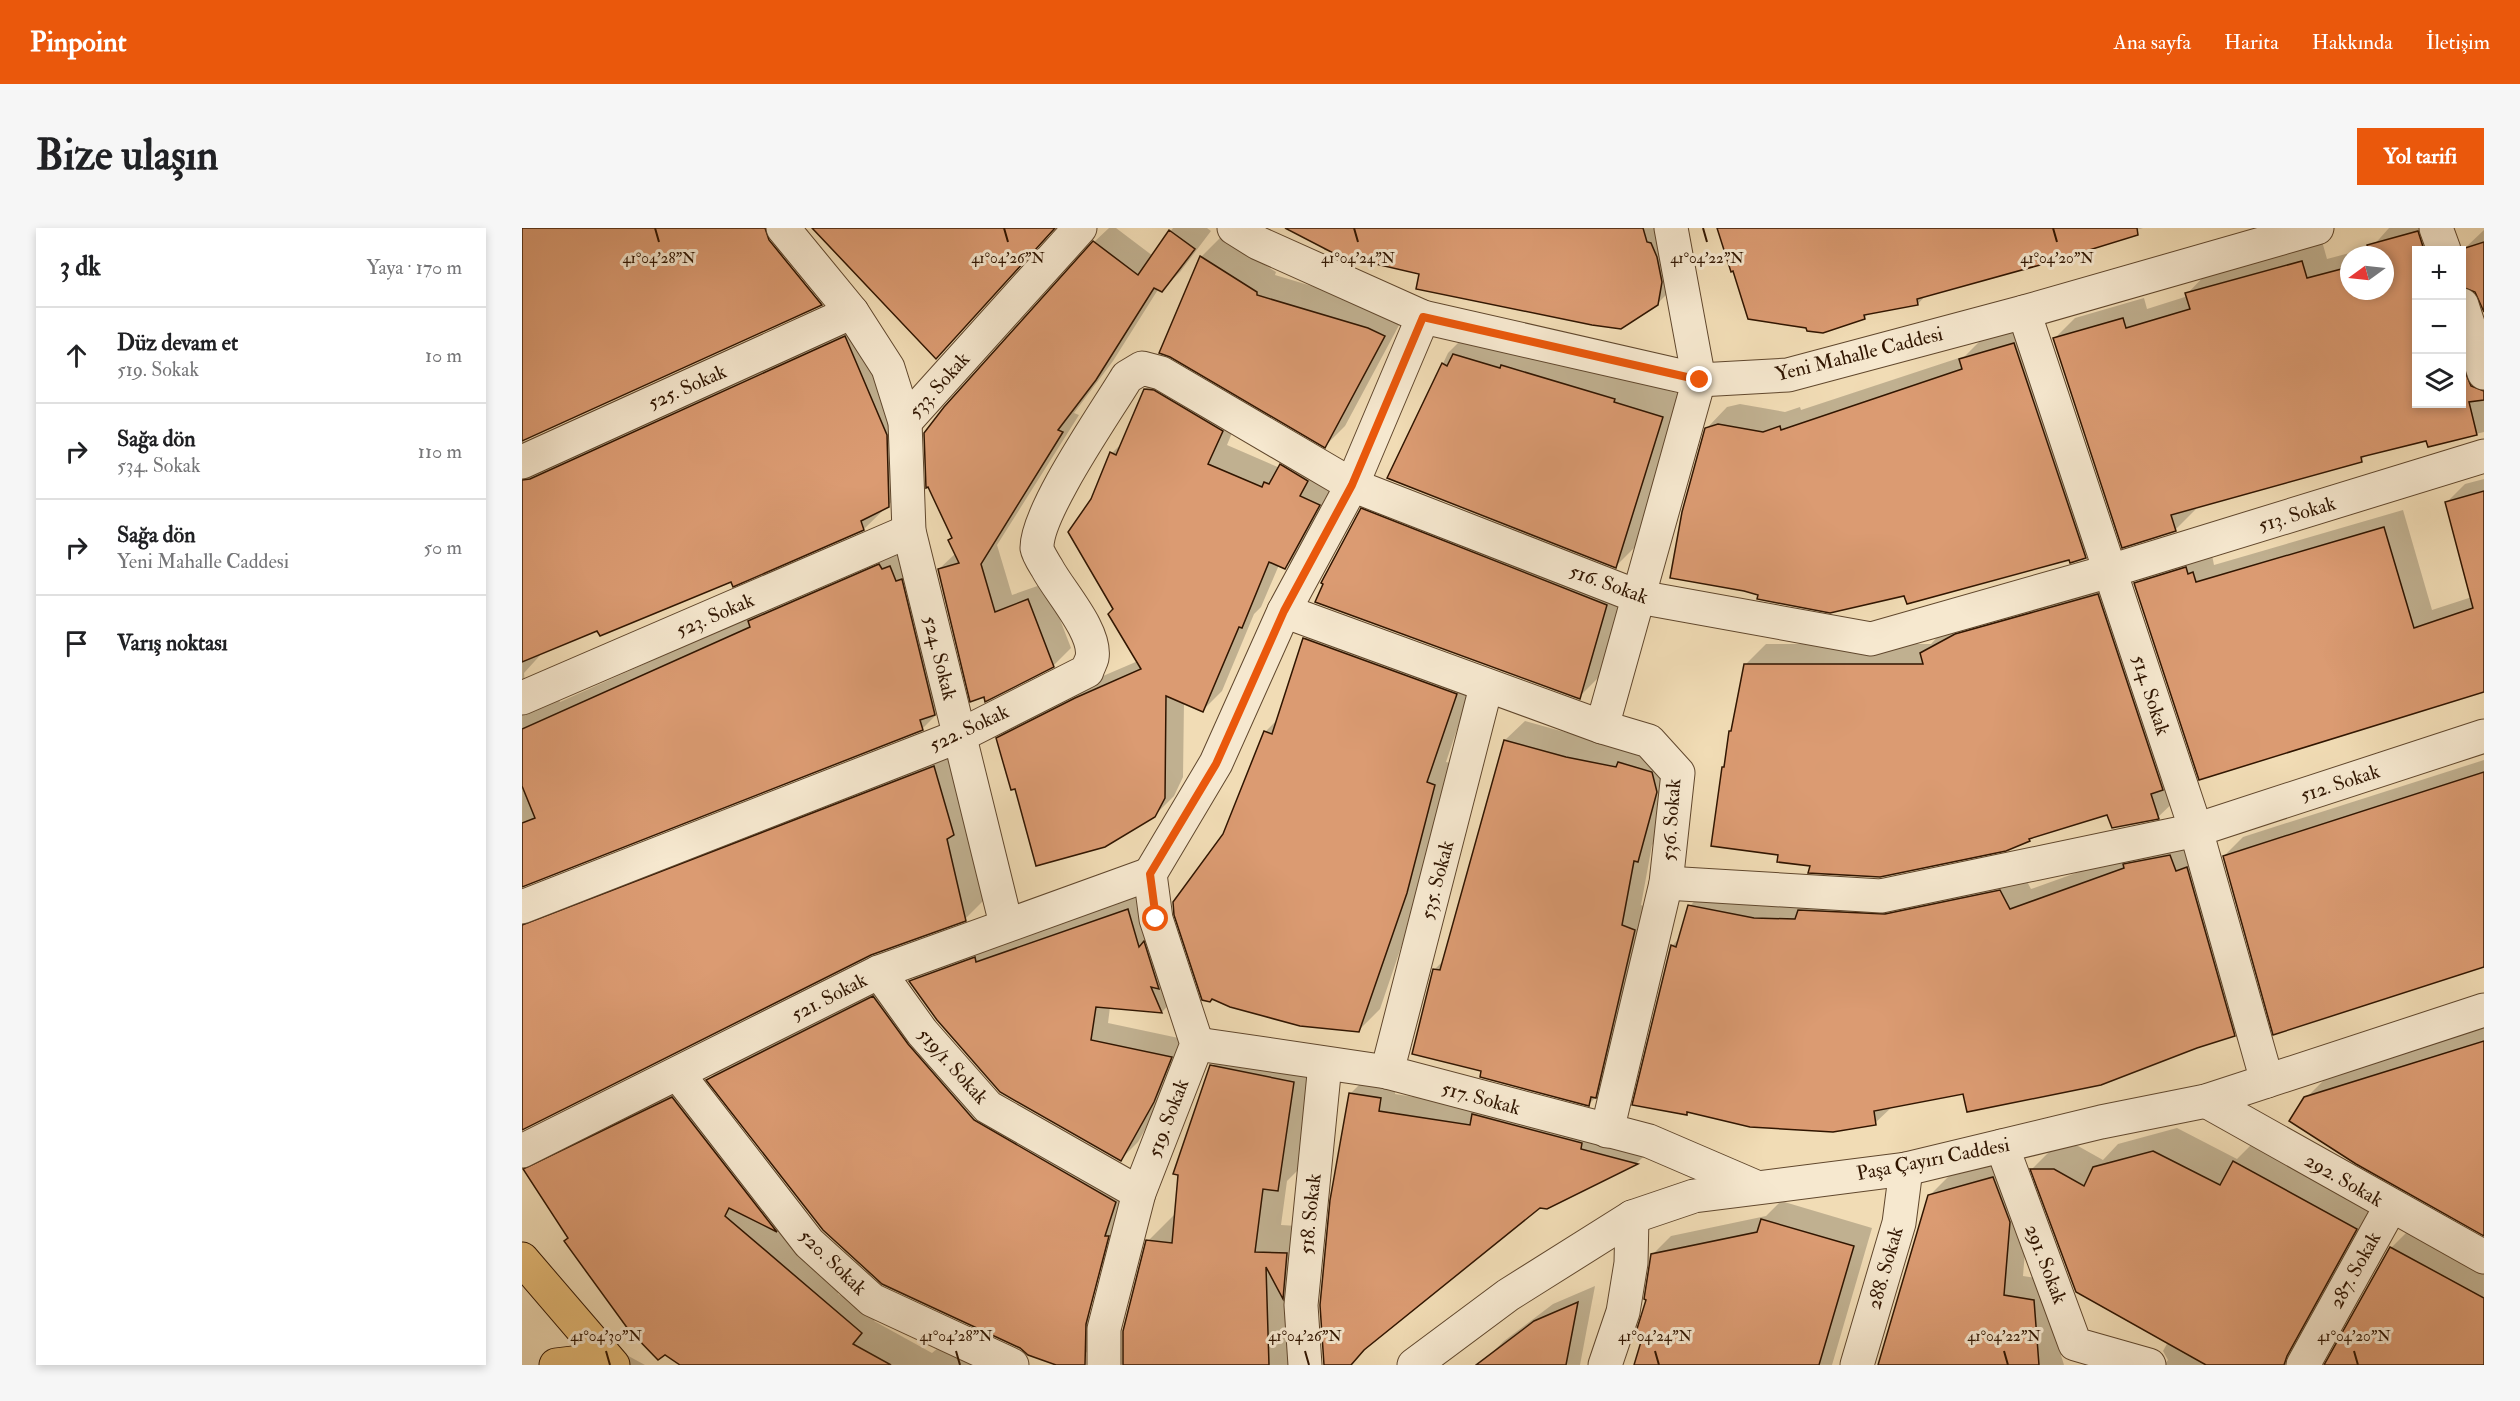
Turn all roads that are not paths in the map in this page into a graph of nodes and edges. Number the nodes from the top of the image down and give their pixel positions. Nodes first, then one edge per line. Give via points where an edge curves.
1 (783, 228) edge
2 (1080, 228) edge
3 (1234, 228) edge
4 (1671, 228) edge
5 (2317, 228) edge
6 (2436, 228) edge
7 (2231, 240) edge
8 (2443, 246) edge
9 (852, 312) junction
10 (2024, 312) junction
11 (1423, 317) junction
12 (2466, 317) edge
13 (1142, 368) joint
14 (2484, 373) edge
15 (1700, 380) junction
16 (905, 422) junction
17 (2484, 456) edge
18 (522, 462) edge
19 (1352, 485) junction
20 (909, 531) junction
21 (2110, 572) junction
22 (1639, 597) junction
23 (1284, 611) junction
24 (1486, 687) junction
25 (522, 698) edge
26 (1602, 728) junction
27 (959, 736) junction
28 (2484, 736) edge
29 (2196, 830) junction
30 (1150, 874) junction
31 (1666, 883) junction
32 (522, 906) edge
33 (1006, 924) junction
34 (879, 972) junction
35 (2484, 1010) edge
36 (1197, 1044) junction
37 (1325, 1064) junction
38 (1387, 1072) junction
39 (678, 1074) junction
40 (2267, 1081) junction
41 (2206, 1101) junction
42 (1607, 1131) junction
43 (2002, 1146) junction
44 (522, 1152) edge
45 (1906, 1169) junction
46 (1757, 1188) junction
47 (1139, 1194) junction
48 (2391, 1206) junction
49 (1632, 1217) junction
50 (2484, 1257) edge
51 (522, 1258) edge
52 (2077, 1354) edge
53 (556, 1365) edge
54 (608, 1365) edge
55 (613, 1365) edge
56 (1012, 1365) edge
57 (1104, 1365) edge
58 (1305, 1365) edge
59 (1414, 1365) edge
60 (1605, 1365) edge
61 (1857, 1365) edge
62 (2149, 1365) edge
63 (2303, 1365) edge

1 - 9 street, 533. Sokak
2 - 16 street, 533. Sokak
3 - 11 street, Yeni Mahalle Caddesi via 1258,243
4 - 15 street
5 - 7 street, Yeni Mahalle Caddesi
6 - 8 street
7 - 10 street, Yeni Mahalle Caddesi
9 - 16 street, 533. Sokak via 888,368
9 - 18 street, 525. Sokak
10 - 15 street, Yeni Mahalle Caddesi via 1788,375
10 - 21 street, 514. Sokak
11 - 15 street, Yeni Mahalle Caddesi
11 - 19 street
12 - 14 street
13 - 19 street, 516. Sokak via 1161,373
13 - 27 street, 522. Sokak via 1127,377 1041,523 1037,549 1090,642 1092,657 1086,671
15 - 22 street
16 - 20 street, 524. Sokak
17 - 21 street, 513. Sokak
19 - 22 street, 516. Sokak
19 - 23 street
20 - 25 street, 523. Sokak
20 - 27 street, 524. Sokak
21 - 22 street, 516. Sokak via 1871,639
21 - 29 street, 514. Sokak
22 - 26 street
23 - 24 street
23 - 30 street via 1216,764
24 - 26 street
24 - 38 street, 535. Sokak
26 - 31 street, 536. Sokak via 1649,741 1678,773
27 - 32 street, 522. Sokak
27 - 33 street, 524. Sokak
28 - 29 street, 512. Sokak
29 - 31 street, 512. Sokak via 1881,896
29 - 40 street, 514. Sokak
30 - 33 street, 521. Sokak
30 - 36 street via 1156,919
31 - 42 street, 536. Sokak
33 - 34 street, 521. Sokak
34 - 39 street, 521. Sokak
34 - 47 street, 519/1. Sokak via 922,1032 988,1107
35 - 40 street, Paşa Çayırı Caddesi
36 - 37 street, 517. Sokak
36 - 47 street, 519. Sokak
37 - 38 street, 517. Sokak
37 - 58 street, 518. Sokak via 1301,1305
38 - 42 street, 517. Sokak
39 - 44 street, 521. Sokak
39 - 56 street, 520. Sokak via 809,1243 872,1300
40 - 41 street, Paşa Çayırı Caddesi
41 - 43 street, Paşa Çayırı Caddesi
41 - 48 street, 292. Sokak
42 - 46 street, 517. Sokak via 1648,1141
43 - 45 street, Paşa Çayırı Caddesi
43 - 52 street, 291. Sokak
45 - 46 street, Paşa Çayırı Caddesi
45 - 61 street, 288. Sokak via 1899,1223
46 - 49 street, Paşa Çayırı Caddesi via 1694,1196
47 - 57 street, 519. Sokak via 1104,1329
48 - 50 street, 292. Sokak
48 - 63 street, 287. Sokak
49 - 59 street, Paşa Çayırı Caddesi via 1508,1295
49 - 60 street via 1631,1263 1623,1312
51 - 55 main road
52 - 62 street, 291. Sokak
53 - 54 main road via 589,1360

